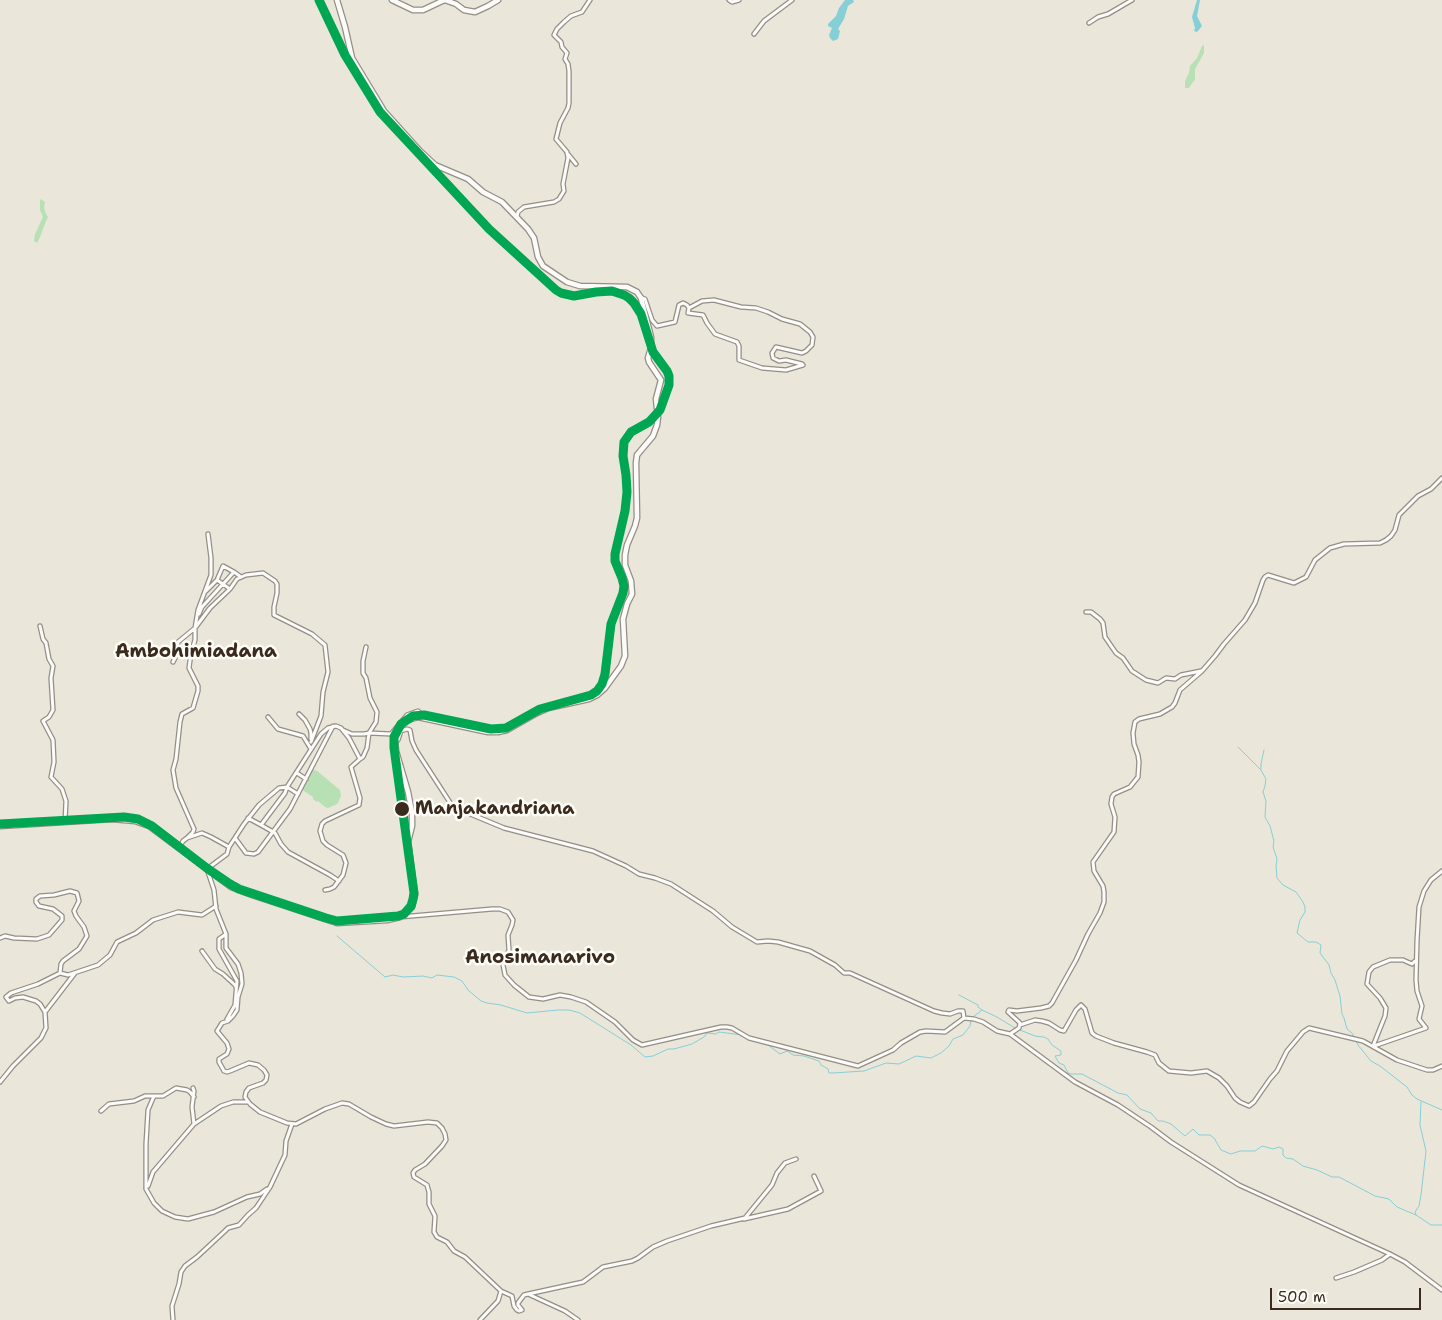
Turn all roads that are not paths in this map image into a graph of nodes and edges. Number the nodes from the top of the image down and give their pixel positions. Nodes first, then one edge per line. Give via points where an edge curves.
1 (337, 0) edge
2 (392, 0) edge
3 (498, 0) edge
4 (590, 0) edge
5 (729, 0) edge
6 (739, 0) edge
7 (792, 0) edge
8 (1132, 0) edge
9 (1089, 23) dead end
10 (754, 34) dead end
11 (567, 152) junction
12 (576, 164) dead end
13 (517, 217) junction
14 (641, 298) junction
15 (690, 308) junction
16 (1442, 478) edge
17 (208, 534) dead end
18 (234, 572) junction
19 (241, 577) junction
20 (217, 580) junction
21 (224, 584) junction
22 (230, 589) junction
23 (205, 591) junction
24 (209, 598) junction
25 (217, 602) junction
26 (1086, 612) dead end
27 (196, 619) junction
28 (40, 626) dead end
29 (195, 628) junction
30 (366, 647) dead end
31 (173, 662) dead end
32 (1202, 671) junction
33 (299, 714) dead end
34 (268, 717) dead end
35 (427, 718) junction
36 (333, 726) junction
37 (340, 728) junction
38 (369, 733) junction
39 (395, 740) junction
40 (311, 742) junction
41 (311, 750) junction
42 (360, 759) junction
43 (296, 773) junction
44 (306, 779) junction
45 (288, 787) junction
46 (298, 794) junction
47 (248, 818) junction
48 (65, 822) junction
49 (262, 825) junction
50 (0, 826) edge
51 (273, 832) junction
52 (187, 838) junction
53 (235, 838) junction
54 (229, 847) junction
55 (179, 849) junction
56 (207, 869) junction
57 (1442, 871) edge
58 (339, 881) junction
59 (325, 890) dead end
60 (216, 906) junction
61 (400, 917) junction
62 (226, 934) junction
63 (0, 938) edge
64 (202, 951) dead end
65 (1416, 960) junction
66 (60, 973) junction
67 (75, 973) junction
68 (236, 990) junction
69 (45, 1012) junction
70 (966, 1018) junction
71 (226, 1021) junction
72 (1019, 1027) junction
73 (1010, 1034) junction
74 (1373, 1046) junction
75 (1442, 1066) edge
76 (0, 1082) edge
77 (193, 1088) dead end
78 (154, 1096) junction
79 (194, 1097) junction
80 (249, 1102) junction
81 (101, 1111) dead end
82 (194, 1124) junction
83 (292, 1124) junction
84 (796, 1159) dead end
85 (814, 1176) dead end
86 (270, 1187) junction
87 (146, 1189) junction
88 (741, 1219) junction
89 (1390, 1254) junction
90 (1336, 1278) dead end
91 (1442, 1290) edge
92 (501, 1291) junction
93 (528, 1294) junction
94 (173, 1320) edge
95 (480, 1320) edge
96 (578, 1320) edge

1 - 13 main road via 352,58 384,111 435,164 468,179 502,202
2 - 3 main road via 413,10 423,10 445,0 475,12
4 - 11 street via 582,12 564,22 554,35 567,53 565,59 569,71 568,108 556,139
5 - 6 street
7 - 10 street via 764,21
8 - 9 street
11 - 12 street
11 - 13 street via 564,191 559,199 524,206
13 - 14 main road via 534,238 543,266 567,282 580,286 627,287
14 - 15 street via 657,326 675,322 679,305 687,304
14 - 35 main road via 651,337 649,362 661,380 656,399 657,425 637,455 637,518 625,555 632,594 623,619 625,656 621,666 597,695 548,708 507,730 488,732
15 - 15 street via 688,312 703,315 715,334 737,342 739,360 762,368 786,370 803,365 779,361 773,358 773,351 776,347 802,353 812,345 813,336 800,324 768,312 714,300
16 - 32 street via 1399,515 1395,530 1386,540 1330,548 1316,560 1306,577 1294,584 1265,577 1251,612
17 - 23 street via 211,575
18 - 19 street
18 - 20 street via 223,566
18 - 21 street
19 - 22 street
19 - 40 street via 263,573 275,581 278,593 274,614 312,634 325,646 328,672 324,701
20 - 21 street
20 - 23 street
21 - 22 street
21 - 24 street
22 - 25 street
23 - 27 street
24 - 25 street
24 - 27 street
25 - 29 street
26 - 32 street via 1091,612 1103,623 1105,637 1116,653 1132,671 1146,680 1158,683 1166,678 1175,679
27 - 29 street
28 - 48 street via 53,666 53,710 43,721 53,740 54,762 50,777 62,789 66,800
29 - 31 street via 178,642
29 - 52 street via 189,668 198,691 193,708 182,714 173,770 181,803 194,829
30 - 38 street via 363,673 377,712
32 - 72 street via 1180,690 1172,707 1139,719 1133,725 1138,777 1130,787 1112,797 1116,817 1114,832 1093,862 1104,892 1100,913 1052,1003 1041,1008 1009,1010 1020,1023
33 - 40 street via 310,728
34 - 41 street via 278,729 303,736
35 - 38 street via 418,711 407,716 392,734
35 - 39 main road via 408,720 398,730
36 - 37 street
36 - 41 street via 324,730
36 - 44 street
37 - 38 street via 357,735
37 - 42 street
38 - 42 street via 367,748
39 - 61 main road via 412,813 408,842 415,895 412,907
39 - 70 street via 401,731 410,730 416,750 456,808 504,828 593,851 639,874 671,884 757,942 768,940 810,951 844,973 942,1013 963,1011
40 - 41 street
41 - 43 street
42 - 58 street via 351,766 359,805 325,821 320,831 326,845 346,859 345,871
43 - 44 street
43 - 45 street
44 - 46 street
45 - 46 street
45 - 47 street via 279,788
45 - 49 street
46 - 51 street
47 - 49 street
47 - 53 street
48 - 50 main road
48 - 55 main road via 135,820 149,826
49 - 51 street
51 - 53 street via 254,854 246,853
51 - 58 street via 288,852
52 - 54 street via 202,833
52 - 55 street
53 - 54 street
54 - 56 street via 227,854
55 - 56 main road
56 - 60 street
56 - 61 main road via 231,887 328,921
57 - 65 street via 1431,880 1421,900
58 - 59 street via 330,890
60 - 62 street
60 - 67 street via 202,915 178,912 153,920 118,942 98,965
61 - 70 street via 492,909 508,912 513,920 508,935 509,950 503,965 505,975 514,985 529,997 543,999 560,995 586,1002 642,1045 727,1027 749,1038 858,1066 893,1050 920,1032 945,1032
62 - 68 street via 218,939 219,949 236,978
62 - 71 street via 226,948 238,964 242,984 237,1010
63 - 66 street via 37,939 49,935 62,916 53,909 39,906 36,899 70,891 77,893 79,901 74,911 86,936 79,949 63,961
64 - 68 street via 215,969 235,985
65 - 74 street via 1417,990 1422,1006 1419,1019 1426,1028
65 - 74 street via 1412,964 1403,960 1382,962 1369,972 1367,984 1386,1008
66 - 67 street
66 - 69 street via 6,997 9,1001 19,997 36,1001
67 - 69 street
68 - 71 street via 235,1005
69 - 76 street via 46,1028 41,1038
70 - 73 street
71 - 80 street via 217,1030 229,1049 218,1062 224,1071 249,1063 258,1065 267,1075 263,1083 246,1092
72 - 73 street
72 - 74 street via 1035,1020 1064,1030 1081,1005 1096,1036 1155,1055 1169,1071 1207,1071 1219,1078 1240,1102 1249,1106 1277,1071 1288,1051 1309,1028 1363,1040
73 - 89 street via 1074,1082 1118,1105 1239,1185
74 - 75 street via 1405,1063 1427,1070
77 - 79 street
78 - 79 street via 163,1096 181,1088
78 - 81 street via 108,1104
78 - 87 street via 148,1110
79 - 82 street
80 - 82 street via 221,1106
80 - 83 street via 260,1112
82 - 87 street via 153,1172
83 - 86 street via 285,1155
83 - 92 street via 342,1103 394,1126 437,1123 446,1134 446,1140 412,1176 426,1185 429,1192 437,1237 465,1257
84 - 88 street via 786,1163 772,1185
85 - 88 street via 821,1191 788,1209
86 - 87 street via 214,1212 188,1219 162,1211
86 - 94 street via 239,1225 225,1231 185,1266 172,1306
88 - 93 street via 667,1241 638,1258 603,1267 582,1282
89 - 90 street
89 - 91 street via 1406,1262
92 - 93 street via 512,1296 519,1311 522,1310 518,1303
92 - 95 street via 493,1307
93 - 96 street

